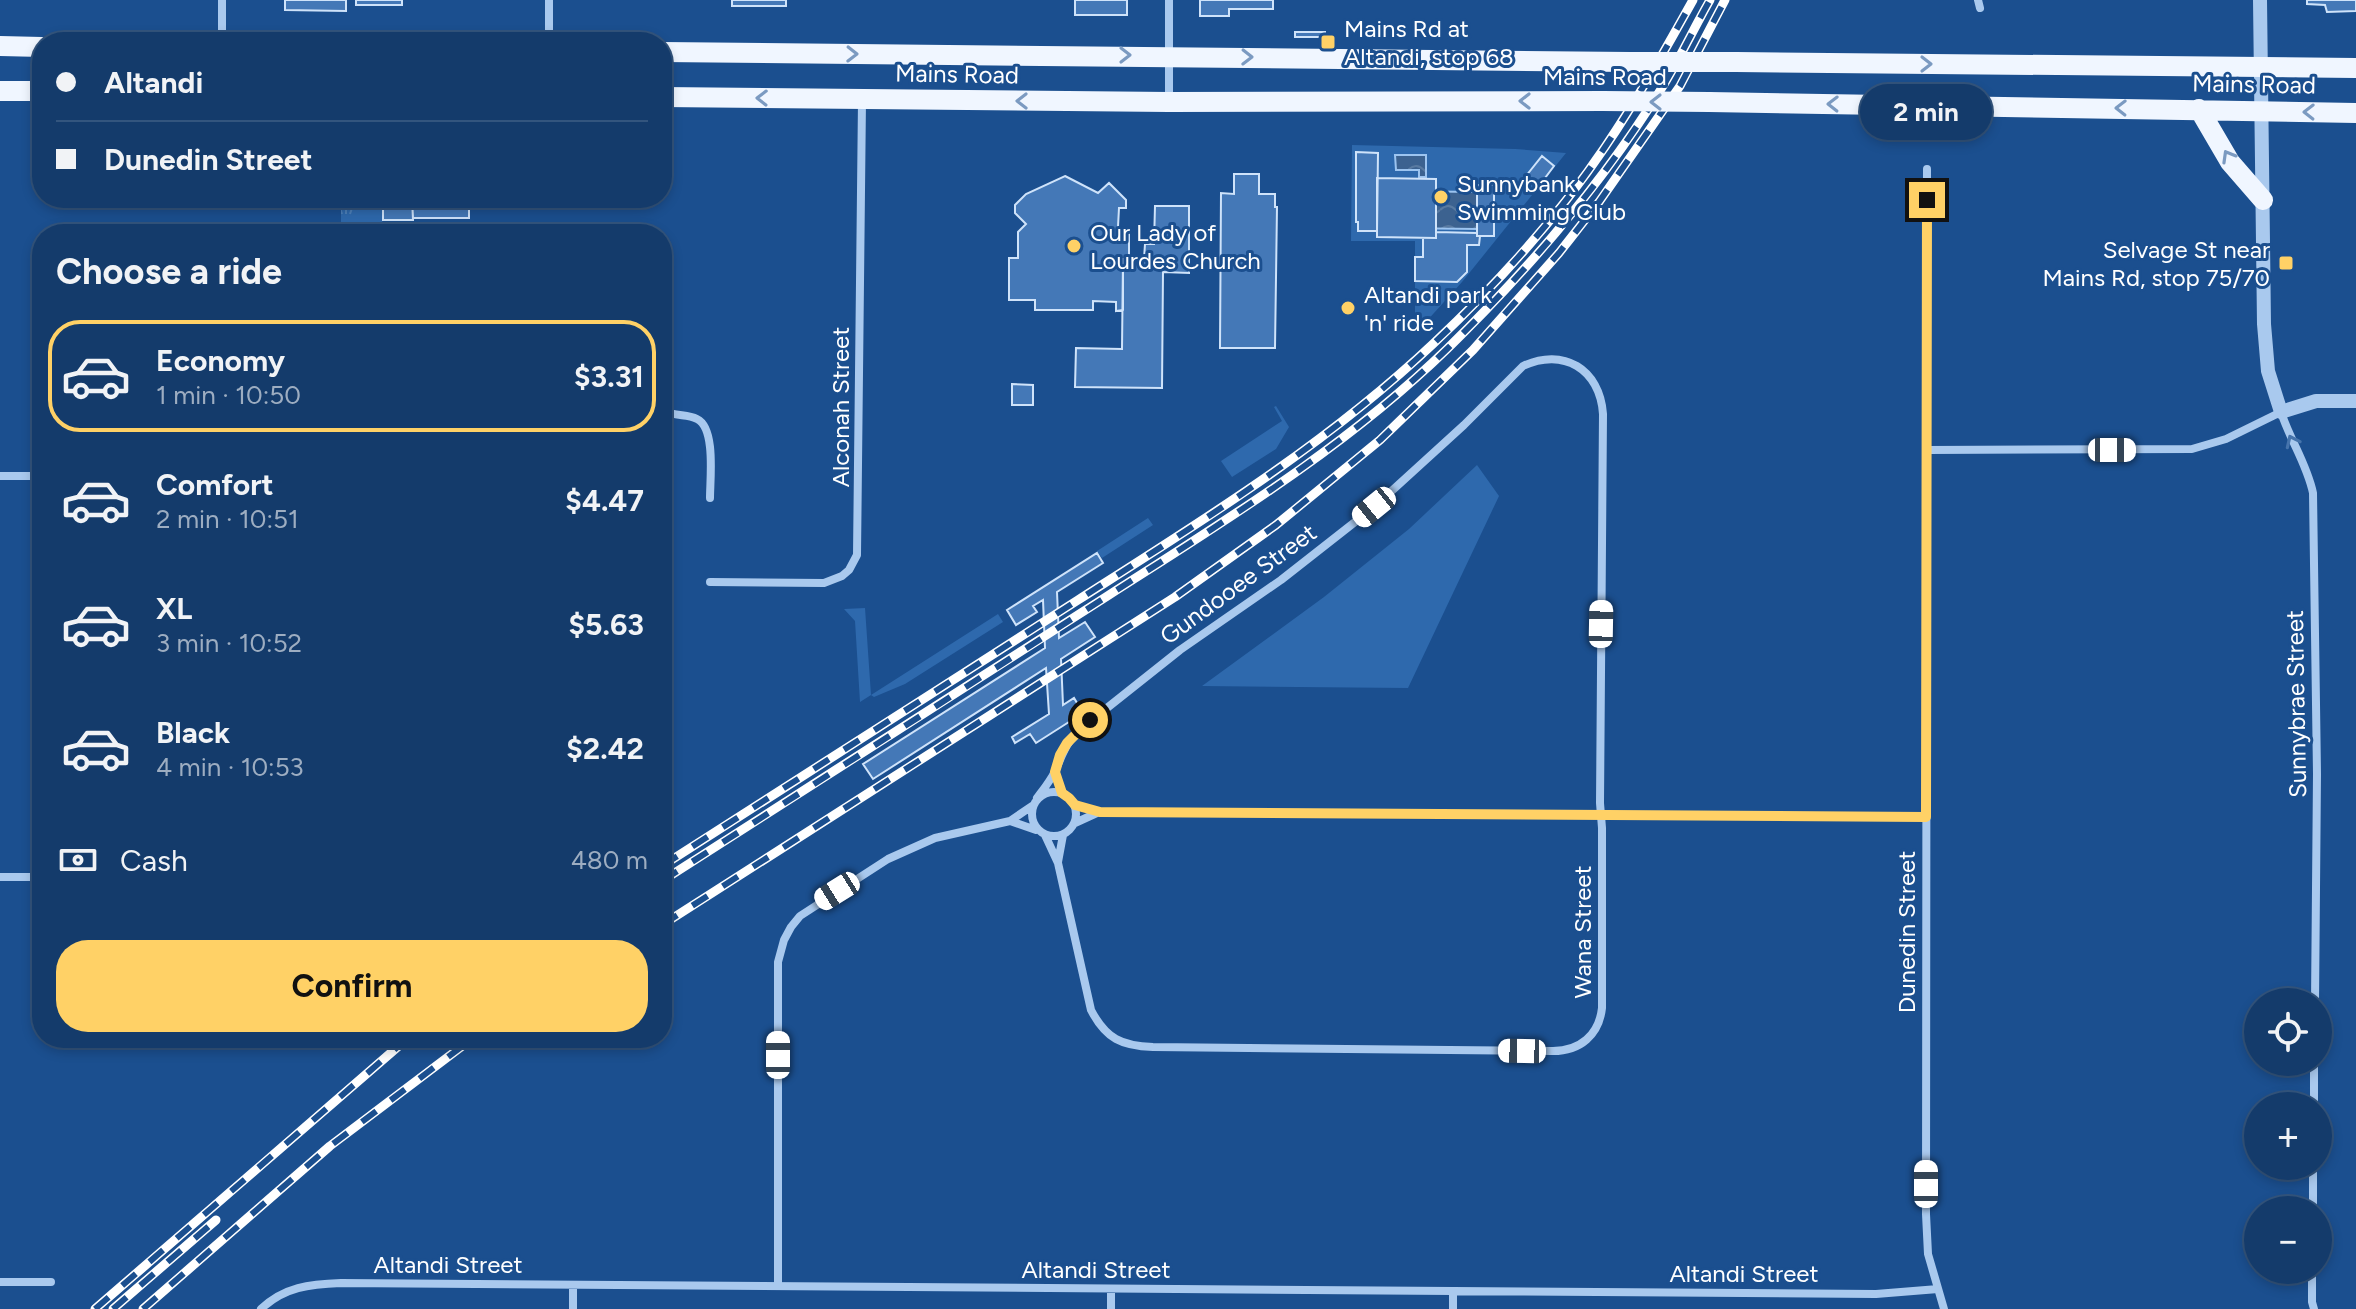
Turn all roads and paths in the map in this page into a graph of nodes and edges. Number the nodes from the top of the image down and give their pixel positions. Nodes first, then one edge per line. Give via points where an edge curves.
1 (222, 0) edge
2 (549, 0) edge
3 (1169, 0) edge
4 (2260, 0) edge
5 (222, 32) edge
6 (549, 32) edge
7 (0, 46) edge
8 (32, 47) edge
9 (672, 52) edge
10 (1169, 56) junction
11 (2260, 66) junction
12 (2356, 68) edge
13 (0, 91) edge
14 (32, 91) edge
15 (672, 97) edge
16 (862, 99) junction
17 (1169, 102) junction
18 (2199, 109) junction
19 (2262, 111) junction
20 (2356, 113) edge
21 (1927, 169) dead end
22 (2263, 200) junction
23 (1568, 362) joint
24 (2356, 401) edge
25 (2281, 412) junction
26 (672, 414) edge
27 (1927, 450) junction
28 (0, 476) edge
29 (32, 476) edge
30 (710, 498) dead end
31 (710, 582) dead end
32 (1055, 772) junction
33 (1062, 793) junction
34 (1035, 802) junction
35 (1075, 805) junction
36 (1100, 812) junction
37 (1601, 815) junction
38 (1926, 817) junction
39 (1010, 821) junction
40 (1075, 823) junction
41 (1042, 833) junction
42 (1063, 835) junction
43 (1058, 863) junction
44 (0, 877) edge
45 (32, 877) edge
46 (2315, 988) edge
47 (0, 1282) edge
48 (51, 1282) dead end
49 (2312, 1284) edge
50 (573, 1285) junction
51 (778, 1286) junction
52 (1111, 1289) junction
53 (1938, 1289) junction
54 (1453, 1291) junction
55 (261, 1309) edge
56 (573, 1309) edge
57 (1111, 1309) edge
58 (1453, 1309) edge
59 (1944, 1309) edge
60 (2314, 1309) edge

1 - 5 street
2 - 6 street
3 - 10 street
4 - 11 street
7 - 8 main road
9 -> 10 main road, Mains Road
10 -> 11 main road, Mains Road, bridge
10 - 17 street
11 - 12 main road, Mains Road
11 - 19 street
13 - 14 main road
16 -> 15 main road, Mains Road
17 -> 16 main road, Mains Road
16 - 31 street, Alconah Street via 857,555 842,576 824,583
18 -> 17 main road, Mains Road, bridge
18 - 19 main road, Mains Road
22 -> 18 main road via 2230,162
20 -> 19 main road, Mains Road
19 - 22 street
21 - 27 street, Dunedin Street
22 - 25 street via 2266,354
23 - 32 street, Gundooee Street via 1533,361 1514,373 1464,425 1328,545 1084,725 1067,743
23 - 37 street, Wana Street via 1580,368 1602,400
24 - 25 street via 2316,401
25 - 27 street via 2192,449
46 -> 25 street, Sunnybrae Street via 2313,493
26 - 30 street via 704,424 710,440
27 - 38 street, Dunedin Street
28 - 29 street
32 - 33 street
32 - 34 street, Gundooee Street
33 - 34 street via 1044,793
33 - 35 street
34 - 39 street, Gundooee Street
34 - 41 street via 1031,815
35 - 36 street
35 - 40 street
36 - 37 street
36 - 40 street
37 - 38 street
37 - 43 street, Wana Street via 1601,1017 1587,1040 1562,1051 1124,1044 1105,1031 1091,1010
38 - 53 street, Dunedin Street via 1926,1214 1928,1254
39 - 41 street
39 - 51 street, Gundooee Street via 902,851 811,907 784,940 778,962
40 - 42 street
41 - 42 street
41 - 43 street, Wana Street
42 - 43 street, Wana Street
44 - 45 street
47 - 48 street
49 - 60 street
50 - 51 street, Altandi Street
50 - 55 street, Altandi Street via 313,1284 289,1290
50 - 56 street
51 - 52 street, Altandi Street
52 - 54 street, Altandi Street
52 - 57 street
53 - 54 street, Altandi Street via 1876,1294
53 - 59 street, Dunedin Street
54 - 58 street

